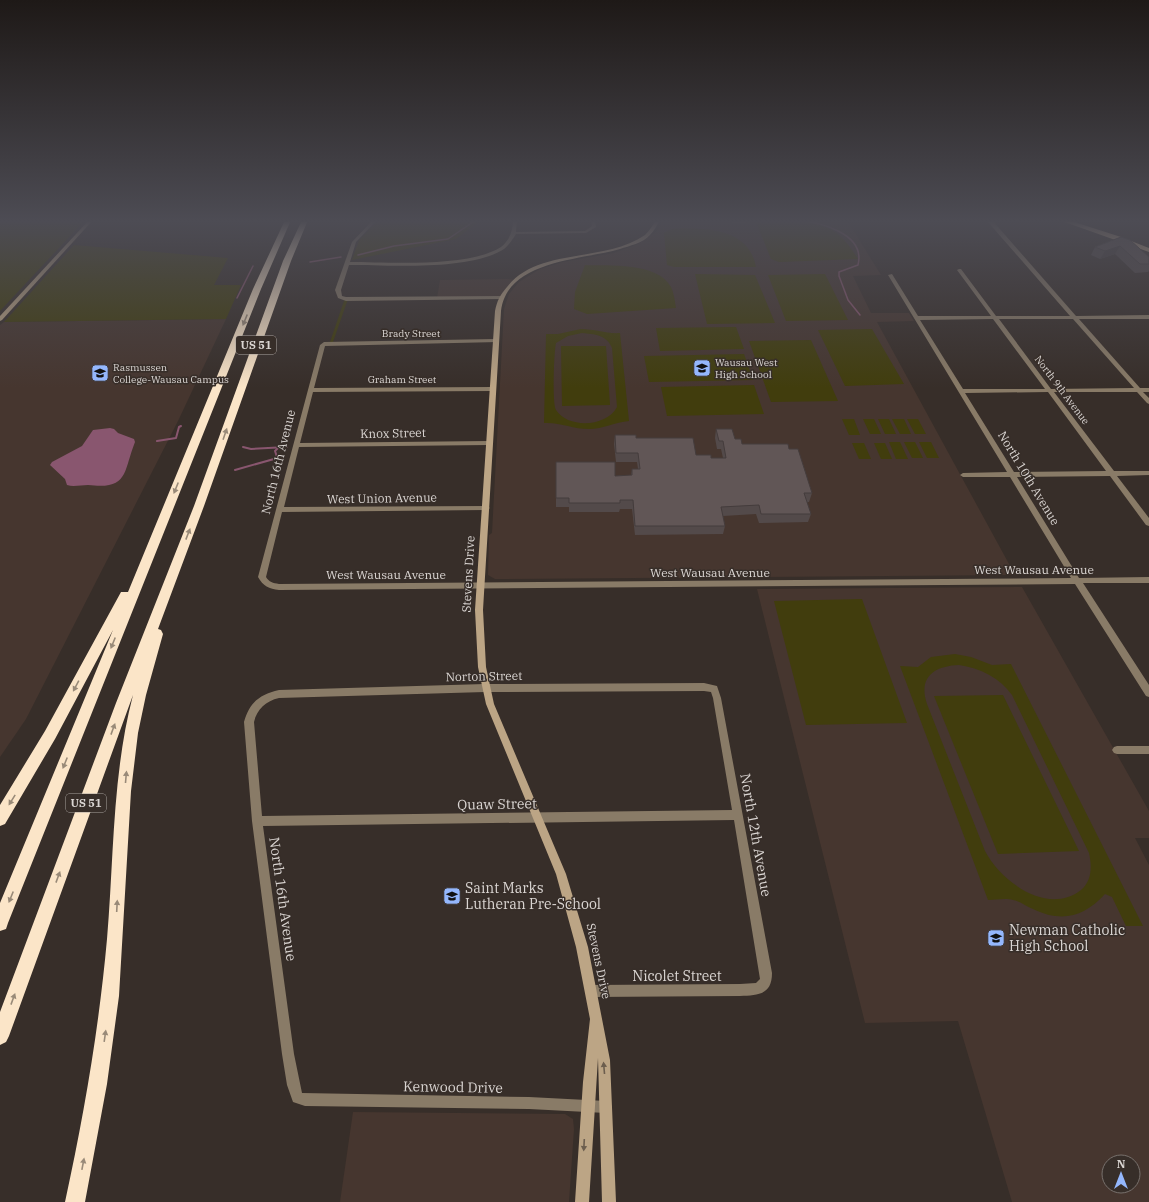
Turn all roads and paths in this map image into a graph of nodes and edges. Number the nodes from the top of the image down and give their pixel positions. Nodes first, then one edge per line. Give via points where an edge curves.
1 (39, 276) edge
2 (262, 276) edge
3 (281, 276) edge
4 (343, 276) edge
5 (522, 276) edge
6 (891, 276) edge
7 (964, 276) edge
8 (1038, 276) edge
9 (501, 298) junction
10 (1074, 317) junction
11 (1149, 317) edge
12 (917, 318) junction
13 (996, 318) junction
14 (0, 319) edge
15 (496, 341) junction
16 (326, 343) joint
17 (493, 389) junction
18 (310, 390) junction
19 (1138, 390) junction
20 (1149, 390) edge
21 (1050, 391) junction
22 (962, 392) junction
23 (1149, 402) edge
24 (489, 443) junction
25 (296, 444) junction
26 (1149, 473) edge
27 (1013, 474) junction
28 (1112, 474) junction
29 (963, 475) dead end
30 (486, 508) junction
31 (279, 510) junction
32 (1149, 523) edge
33 (143, 567) junction
34 (174, 571) junction
35 (1149, 580) edge
36 (1078, 581) junction
37 (271, 586) joint
38 (481, 586) junction
39 (485, 688) junction
40 (712, 688) joint
41 (1149, 693) edge
42 (259, 703) joint
43 (1117, 750) dead end
44 (1149, 750) edge
45 (738, 815) junction
46 (538, 817) junction
47 (0, 819) edge
48 (258, 822) junction
49 (0, 923) edge
50 (762, 986) joint
51 (591, 991) junction
52 (596, 1015) junction
53 (0, 1036) edge
54 (299, 1099) joint
55 (587, 1106) junction
56 (606, 1107) junction
57 (75, 1202) edge
58 (582, 1202) edge
59 (609, 1202) edge

1 - 14 street
2 -> 33 highway, US 51
34 -> 3 highway, US 51
4 - 9 street via 338,290 340,297 346,298
5 - 9 street via 508,286
6 - 12 street, North 10th Avenue
7 - 13 street, North 9th Avenue
8 - 10 street
9 - 15 street, Stevens Drive
10 - 11 street
10 - 13 street
10 - 19 street
12 - 13 street
12 - 22 street, North 10th Avenue
13 - 21 street, North 9th Avenue
15 - 16 street, Brady Street
15 - 17 street, Stevens Drive
16 - 18 street, North 16th Avenue via 322,346
17 - 18 street, Graham Street
17 - 24 street, Stevens Drive
18 - 25 street, North 16th Avenue
19 - 20 street
19 - 21 street
19 - 23 street
21 - 22 street
21 - 28 street, North 9th Avenue
22 - 27 street, North 10th Avenue
24 - 25 street, Knox Street
24 - 30 street, Stevens Drive
25 - 31 street, North 16th Avenue
26 - 28 street
27 - 28 street
27 - 29 street
27 - 36 street, North 10th Avenue
28 - 32 street, North 9th Avenue
30 - 31 street, West Union Avenue
30 - 38 street, Stevens Drive
31 - 37 street, North 16th Avenue via 262,577 264,582
33 -> 47 highway via 125,595 50,735
33 -> 49 highway, US 51
53 -> 34 highway, US 51
57 -> 34 highway via 96,1094 110,1001 131,734 140,690
35 - 36 street, West Wausau Avenue
36 - 38 street, West Wausau Avenue
36 - 41 street, North 10th Avenue
37 - 38 street, West Wausau Avenue
38 - 39 street, Stevens Drive via 480,637
39 - 40 street, Norton Street
39 - 42 street, Norton Street via 279,694
39 - 46 street, Stevens Drive
40 - 45 street, North 12th Avenue via 717,698
42 - 48 street, North 16th Avenue via 252,712 249,722
43 - 44 street
45 - 46 street, Quaw Street
45 - 50 street, North 12th Avenue via 766,973 766,981
46 - 48 street, Quaw Street
46 - 51 street, Stevens Drive via 573,909
48 - 54 street, North 16th Avenue via 292,1086
50 - 51 street, Nicolet Street via 759,989 740,990
51 - 52 street, Stevens Drive
52 - 55 street, Stevens Drive
56 -> 52 street, Stevens Drive via 604,1060
54 - 55 street, Kenwood Drive
55 - 56 street, Kenwood Drive
55 -> 58 street, Stevens Drive
56 - 59 street, Stevens Drive

